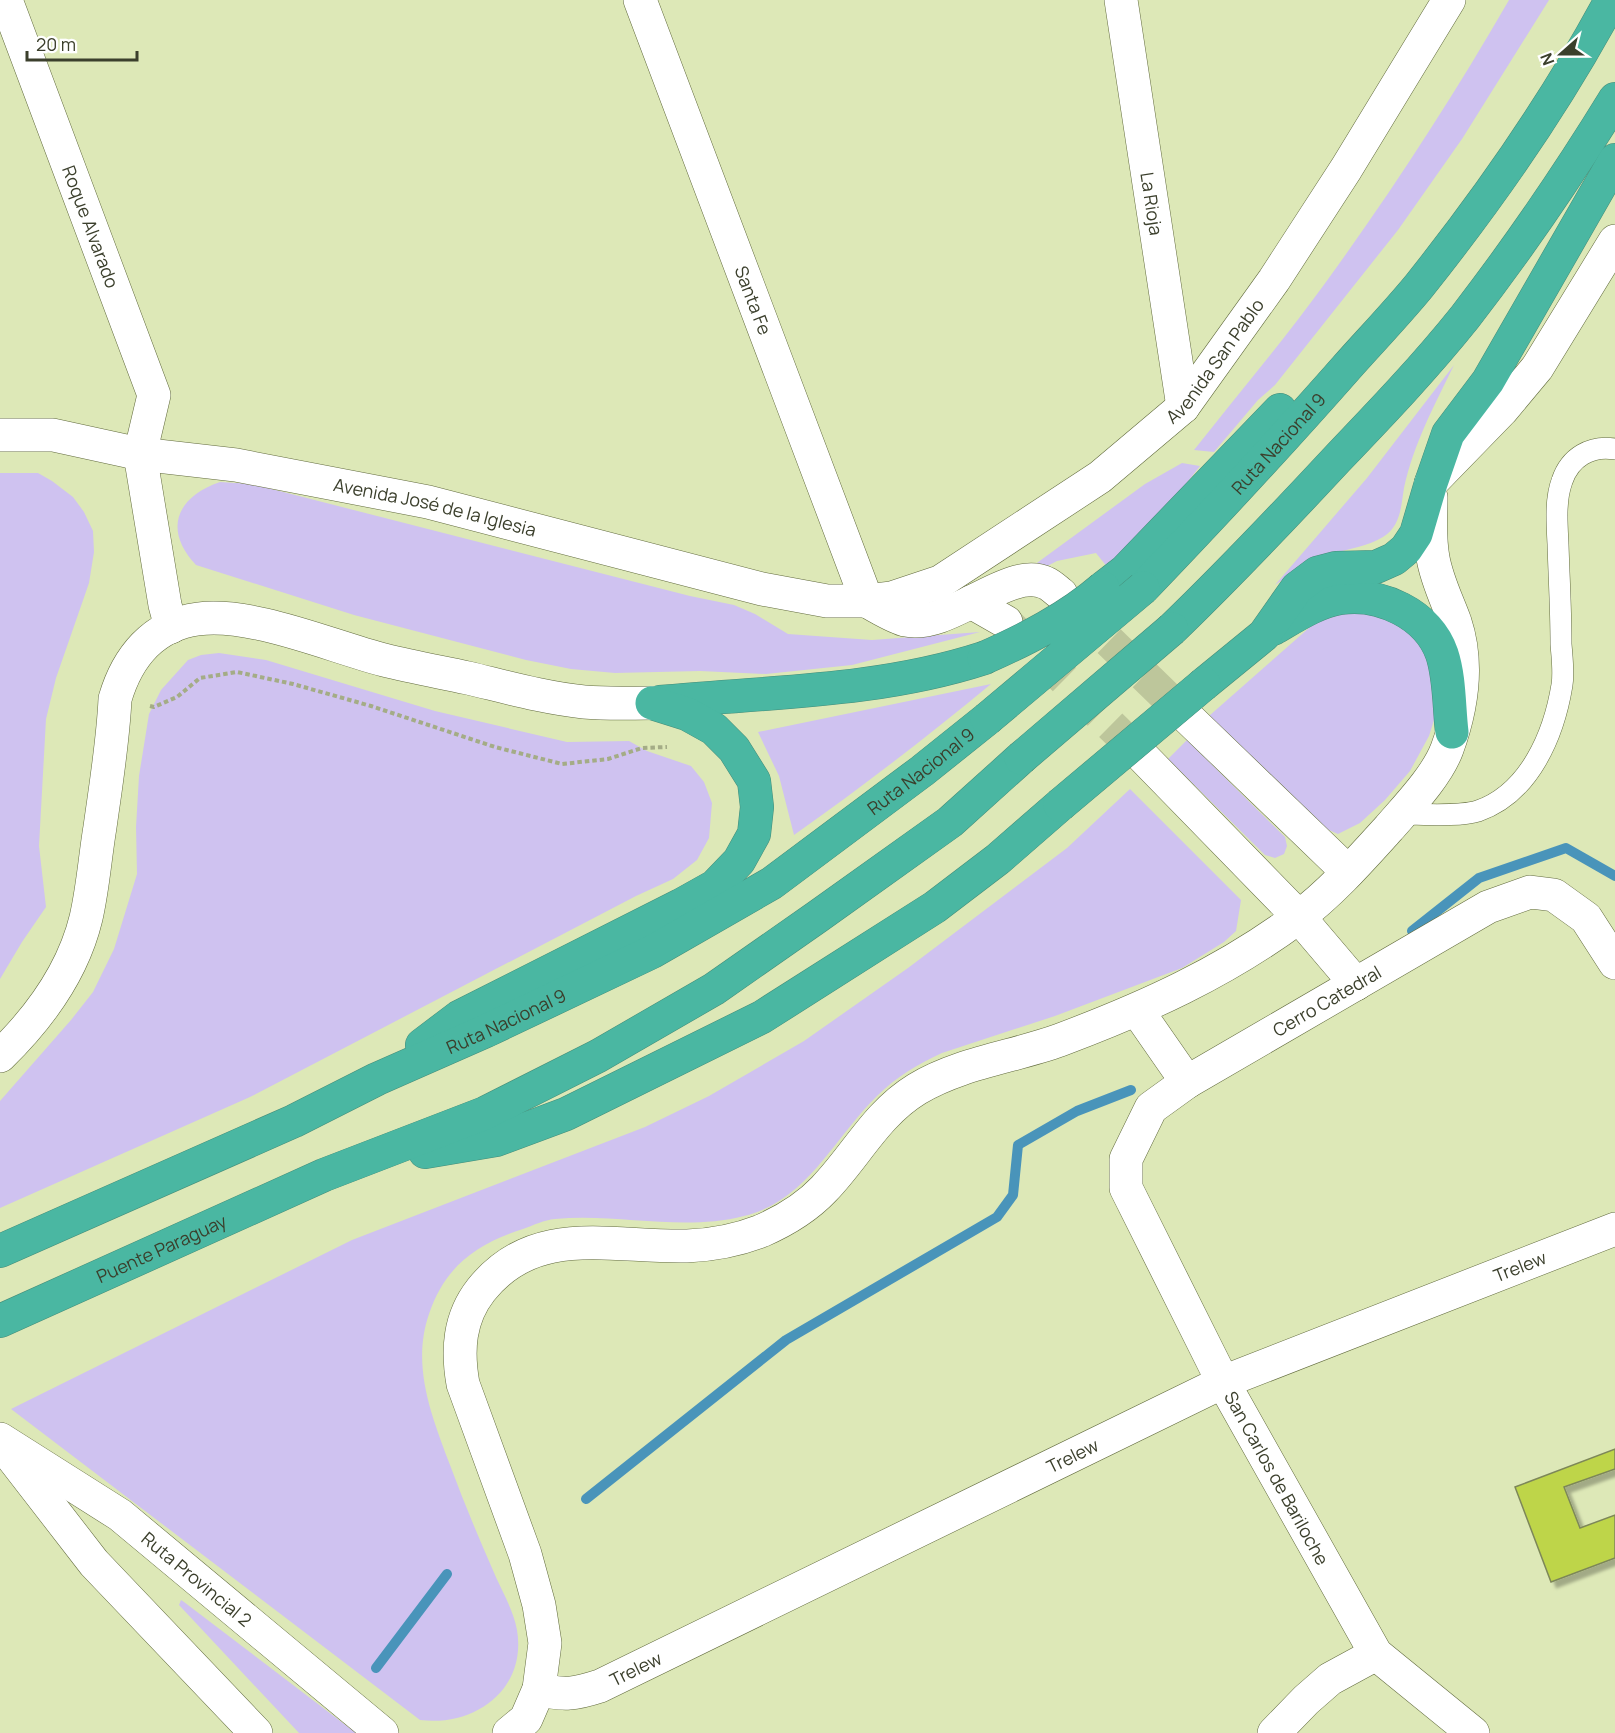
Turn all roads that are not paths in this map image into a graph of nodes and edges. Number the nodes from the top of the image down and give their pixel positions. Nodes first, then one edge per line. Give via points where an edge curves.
1 (6, 0) edge
2 (640, 0) edge
3 (1121, 0) edge
4 (1449, 0) edge
5 (1611, 0) edge
6 (1615, 99) edge
7 (1615, 160) edge
8 (1615, 240) edge
9 (1418, 287) junction
10 (1183, 407) junction
11 (0, 435) edge
12 (1615, 449) edge
13 (140, 453) junction
14 (1431, 483) junction
15 (1061, 594) tunnel mouth
16 (867, 601) junction
17 (971, 602) junction
18 (1006, 622) tunnel mouth
19 (171, 627) junction
20 (1264, 635) junction
21 (652, 703) junction
22 (1187, 717) tunnel mouth
23 (1452, 732) junction
24 (1142, 756) tunnel mouth
25 (1401, 814) junction
26 (1348, 872) junction
27 (1299, 917) junction
28 (1615, 963) edge
29 (1356, 984) junction
30 (1137, 1010) junction
31 (0, 1056) edge
32 (377, 1079) junction
33 (1187, 1082) junction
34 (355, 1164) junction
35 (1126, 1188) joint
36 (1615, 1229) edge
37 (0, 1251) edge
38 (0, 1321) edge
39 (1223, 1382) junction
40 (0, 1440) edge
41 (1376, 1654) junction
42 (539, 1689) junction
43 (256, 1733) edge
44 (382, 1733) edge
45 (509, 1733) edge
46 (1274, 1733) edge
47 (1473, 1733) edge

1 - 13 street, Roque Alvarado via 154,395
2 - 16 street, Santa Fe
3 - 10 street, La Rioja
4 - 10 street, Avenida San Pablo via 1280,271
5 - 9 highway, Ruta Nacional 9 via 1540,118
6 - 34 highway, bridge via 1516,247 1421,369 1281,520 1172,629 950,822 714,989 597,1056 485,1113
7 - 14 highway via 1488,381 1448,434
8 - 14 street via 1537,368
9 - 21 highway, bridge via 1331,356 1125,572 1081,607 1016,644 951,669 846,687
9 - 32 highway, Ruta Nacional 9, bridge via 1256,470 1143,588 922,771 772,883 652,952
10 - 16 street, Avenida San Pablo via 1100,477 948,577 913,592
11 - 13 street, Avenida José de la Iglesia via 53,435
12 - 25 lane via 1589,450 1571,462 1562,481 1556,516 1562,682 1554,723 1527,776 1507,795 1478,811
13 - 16 street, Avenida José de la Iglesia via 236,465 428,502 762,589 827,601
13 - 19 street
14 - 20 highway via 1416,534 1406,549 1376,567 1336,568 1317,573 1297,588
14 - 23 street via 1433,559 1463,658 1462,694
15 - 17 street via 1046,582 1027,580
16 - 17 street via 907,620 944,616
17 - 18 street
19 - 21 street via 197,619 219,618 267,626 384,660 548,697 582,702
19 - 31 street via 152,638 133,658 115,699 109,769 86,919 49,1001
20 - 23 highway via 1317,605 1341,598 1372,598 1392,604 1428,630 1442,654
20 - 34 highway, bridge via 998,859 935,907 762,1017 566,1114 496,1140
21 - 32 highway via 687,714 714,729 734,749 754,781 754,834 739,861 715,886 681,905 459,1017
22 - 26 street
23 - 25 street via 1446,753
24 - 27 street
25 - 26 street
26 - 27 street
27 - 29 street
27 - 30 street via 1227,964
28 - 29 street, Cerro Catedral via 1586,918 1554,895 1530,892 1488,907
29 - 33 street, Cerro Catedral
30 - 33 street
30 - 42 street via 1043,1046 940,1076 913,1091 875,1124 823,1190 790,1216 759,1232 689,1246 576,1243 544,1247 523,1255 488,1282 463,1323 459,1361 463,1384 525,1554 539,1605 545,1643
32 - 37 highway, Ruta Nacional 9 via 294,1121
33 - 35 street, Cerro Catedral via 1151,1108 1126,1159
34 - 38 highway, Puente Paraguay
35 - 39 street, San Carlos de Bariloche
36 - 39 street, Trelew
39 - 41 street, San Carlos de Bariloche
39 - 42 street, Trelew via 600,1686 573,1694
40 - 43 street, Ruta Provincial 2 via 94,1563
40 - 44 street, Ruta Provincial 2 via 120,1515
41 - 46 street via 1330,1679
41 - 47 street, San Carlos de Bariloche
42 - 45 street via 526,1719

